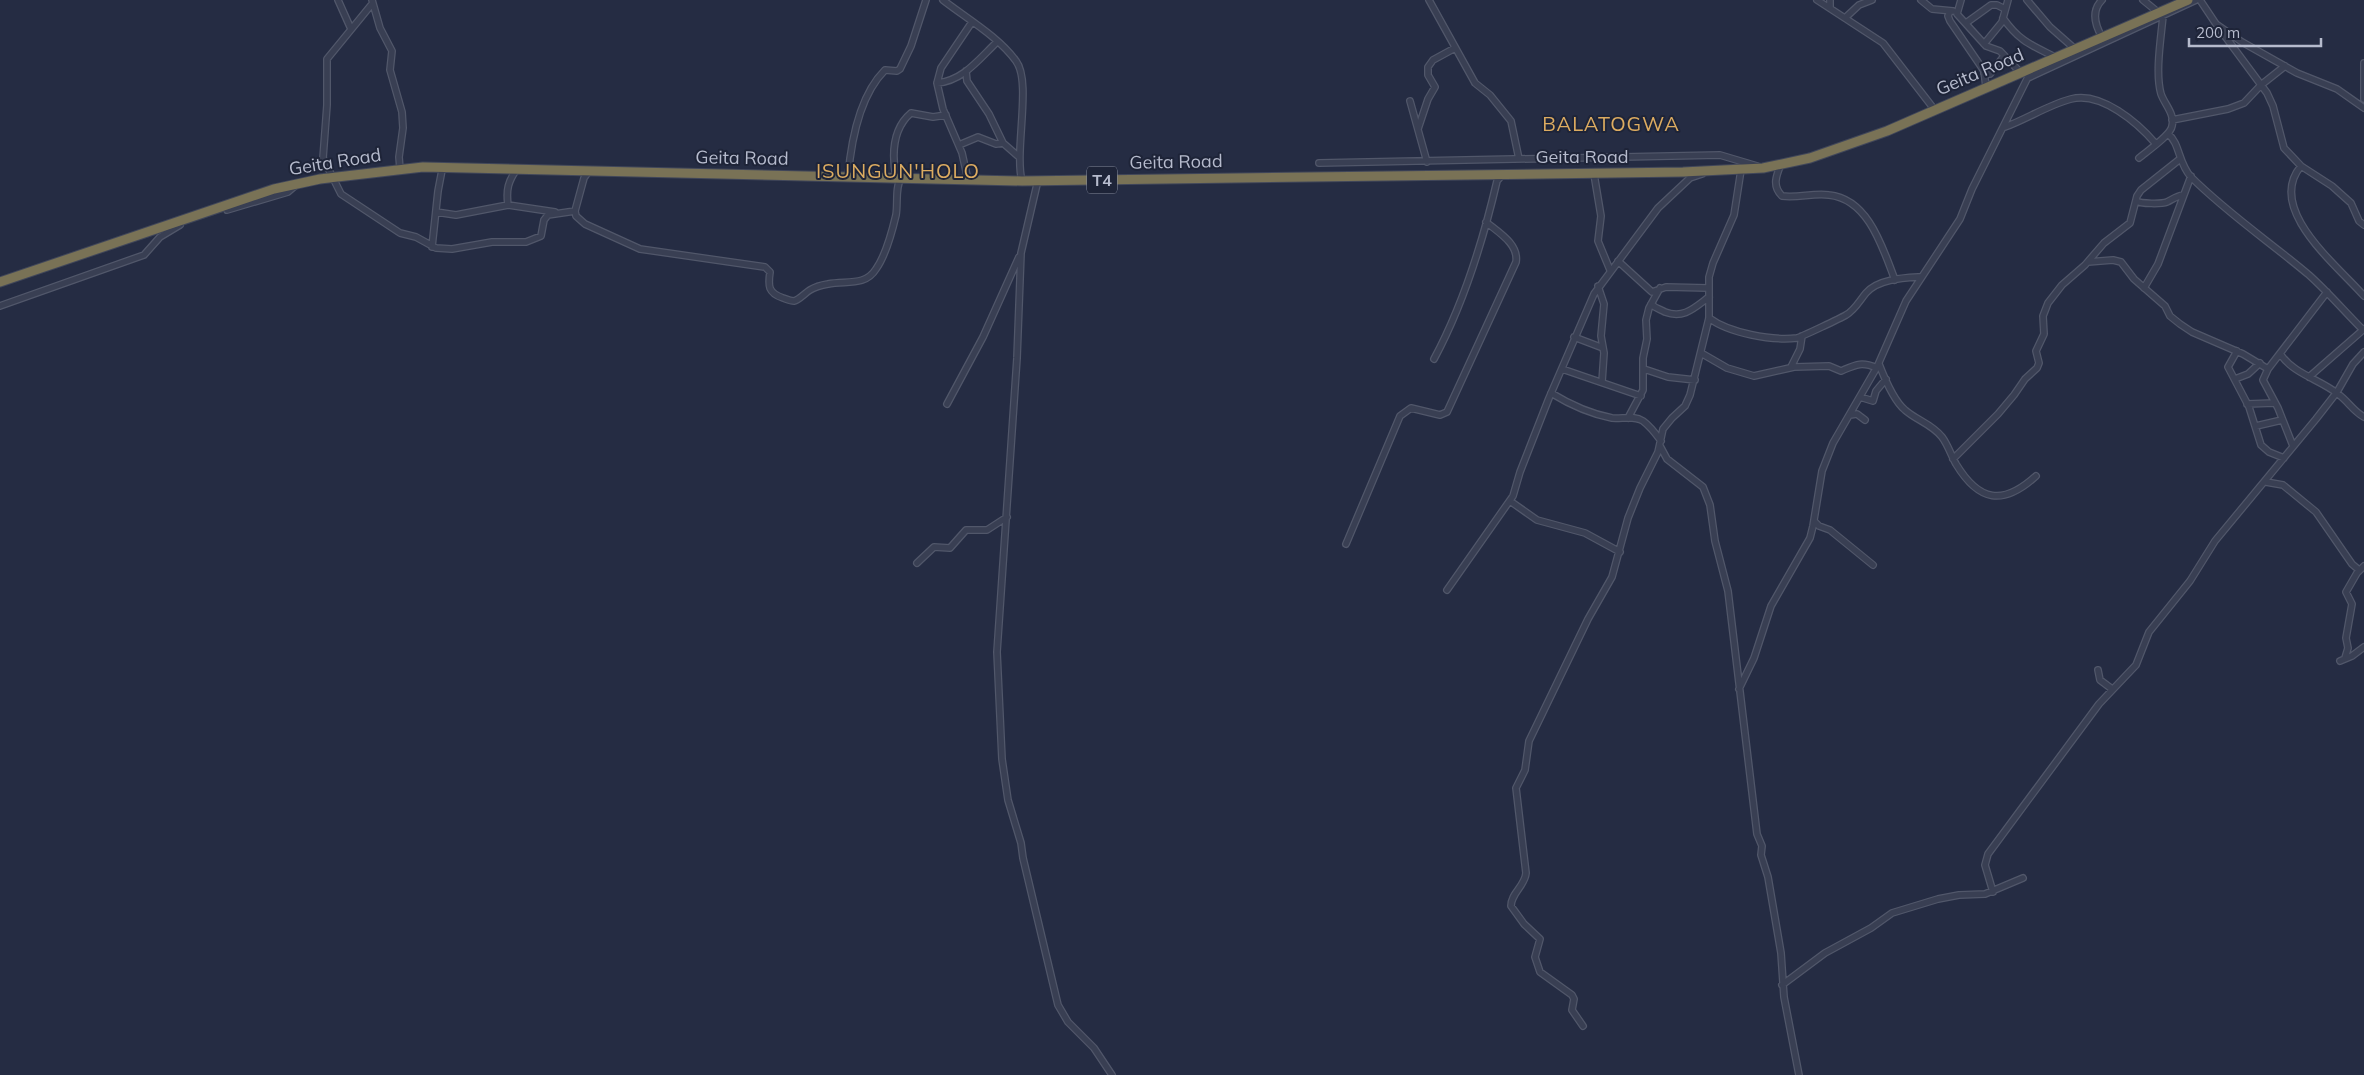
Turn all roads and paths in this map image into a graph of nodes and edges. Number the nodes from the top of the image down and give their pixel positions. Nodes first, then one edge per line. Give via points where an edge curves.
1 (338, 0) edge
2 (926, 0) edge
3 (943, 0) edge
4 (1430, 0) edge
5 (1817, 0) edge
6 (1830, 0) edge
7 (1872, 0) edge
8 (1922, 0) edge
9 (1961, 0) edge
10 (2008, 0) edge
11 (2027, 0) edge
12 (2102, 0) edge
13 (2143, 0) edge
14 (2188, 0) edge
15 (2196, 0) edge
16 (2200, 0) edge
17 (372, 2) edge
18 (1994, 2) edge
19 (1830, 8) junction
20 (2005, 9) junction
21 (2164, 10) edge
22 (1950, 11) junction
23 (1957, 13) junction
24 (1845, 18) junction
25 (2003, 18) junction
26 (972, 22) junction
27 (1966, 24) junction
28 (2216, 24) junction
29 (351, 29) junction
30 (2102, 38) junction
31 (997, 42) junction
32 (1984, 44) junction
33 (1454, 48) junction
34 (2075, 49) junction
35 (2004, 56) junction
36 (2055, 57) junction
37 (2364, 63) edge
38 (2038, 64) junction
39 (2285, 66) junction
40 (966, 71) junction
41 (2020, 72) junction
42 (1984, 73) junction
43 (2028, 77) junction
44 (937, 83) junction
45 (2261, 85) junction
46 (1986, 87) junction
47 (2364, 99) edge
48 (1410, 101) dead end
49 (2364, 108) edge
50 (1934, 109) junction
51 (946, 115) junction
52 (2172, 120) junction
53 (2004, 127) junction
54 (1418, 129) junction
55 (2168, 134) junction
56 (1003, 144) junction
57 (2156, 144) junction
58 (959, 145) junction
59 (1019, 157) junction
60 (2139, 158) dead end
61 (2180, 158) junction
62 (1519, 159) junction
63 (1427, 162) junction
64 (1319, 163) dead end
65 (1781, 164) junction
66 (2302, 166) junction
67 (447, 168) junction
68 (1764, 168) junction
69 (400, 169) junction
70 (518, 169) junction
71 (1742, 170) junction
72 (589, 171) junction
73 (1709, 171) junction
74 (1596, 173) junction
75 (1503, 174) junction
76 (2191, 176) junction
77 (333, 177) junction
78 (848, 177) junction
79 (898, 178) junction
80 (968, 180) junction
81 (1038, 180) junction
82 (1022, 181) junction
83 (299, 183) junction
84 (2183, 195) junction
85 (2136, 201) junction
86 (508, 205) junction
87 (575, 211) junction
88 (436, 212) junction
89 (558, 212) junction
90 (1486, 222) junction
91 (2364, 225) edge
92 (432, 247) junction
93 (1021, 253) junction
94 (1618, 261) junction
95 (2088, 262) junction
96 (1610, 270) junction
97 (1920, 278) junction
98 (1895, 280) junction
99 (0, 282) edge
100 (1598, 286) junction
101 (1660, 288) junction
102 (1708, 288) junction
103 (2144, 288) junction
104 (2327, 292) junction
105 (2364, 296) edge
106 (1709, 297) junction
107 (1651, 304) junction
108 (0, 306) edge
109 (1709, 318) junction
110 (2363, 330) edge
111 (1802, 336) junction
112 (1574, 337) junction
113 (1603, 348) junction
114 (2237, 351) junction
115 (2364, 352) edge
116 (1701, 353) junction
117 (2281, 355) junction
118 (1434, 358) dead end
119 (2260, 363) junction
120 (1878, 366) junction
121 (1791, 367) junction
122 (1562, 369) junction
123 (1644, 369) junction
124 (2268, 369) junction
125 (2309, 377) junction
126 (1886, 379) junction
127 (1695, 380) junction
128 (2234, 380) junction
129 (1602, 382) junction
130 (2337, 392) junction
131 (1551, 394) junction
132 (1641, 396) junction
133 (1860, 397) junction
134 (2274, 403) junction
135 (947, 404) dead end
136 (2248, 404) junction
137 (1850, 415) junction
138 (1628, 418) junction
139 (2364, 418) edge
140 (1864, 420) dead end
141 (2282, 420) junction
142 (2256, 426) junction
143 (1660, 444) junction
144 (2293, 446) junction
145 (2284, 458) junction
146 (1954, 459) junction
147 (2036, 476) dead end
148 (2266, 482) junction
149 (1510, 502) junction
150 (1006, 517) junction
151 (1814, 521) junction
152 (1346, 544) dead end
153 (1620, 552) junction
154 (917, 563) dead end
155 (1873, 565) dead end
156 (2362, 568) edge
157 (1447, 590) dead end
158 (2364, 647) edge
159 (2098, 670) dead end
160 (1739, 689) junction
161 (2112, 689) junction
162 (2023, 878) dead end
163 (1992, 892) junction
164 (1782, 985) junction
165 (1583, 1026) dead end
166 (1112, 1075) edge
167 (1799, 1075) edge

1 - 29 street
2 - 78 street via 900,70 884,70 867,94
3 - 26 street
4 - 33 street
5 - 19 street
6 - 19 street
7 - 24 street
8 - 22 street via 1932,9
9 - 23 street
10 - 20 street
11 - 34 street
12 - 30 street via 2097,6 2095,19
13 - 21 street
14 - 21 highway, Geita Road / T4
15 - 21 street
16 - 28 street
17 - 29 street via 370,10
17 - 69 street via 392,51 390,70 402,112
18 - 20 street
18 - 27 street
19 - 24 street
20 - 25 street
21 - 30 highway, Geita Road / T4
21 - 43 street
21 - 52 street via 2160,83
22 - 23 street
22 - 42 street via 1948,16 1952,26
23 - 27 street
24 - 50 street via 1883,43
25 - 32 street
25 - 36 street via 2025,42
26 - 31 street
26 - 44 street via 941,68
27 - 32 street
28 - 39 street
28 - 45 street
29 - 77 street via 327,59 323,158
30 - 34 highway, Geita Road / T4
31 - 40 street
31 - 59 street via 1016,61 1022,75
32 - 35 street
33 - 54 street via 1433,60 1428,67 1434,87
33 - 62 street via 1475,83 1490,95 1511,121
34 - 36 highway, Geita Road / T4
35 - 41 street
35 - 42 street via 1993,72
36 - 38 highway, Geita Road / T4
37 - 47 street
38 - 41 highway, Geita Road / T4
38 - 43 street
39 - 45 street
39 - 49 street via 2337,89
40 - 44 street via 947,82
40 - 56 street via 967,81 989,114
41 - 46 highway, Geita Road / T4
42 - 46 street
43 - 53 street
44 - 51 street
45 - 52 street via 2244,103
45 - 66 street via 2273,106 2284,148
46 - 50 highway, Geita Road / T4
48 - 54 street
50 - 65 highway, Geita Road / T4 via 1879,134 1810,158
51 - 58 street
51 - 79 street via 933,117 911,113 907,117 894,142 893,161
52 - 55 street
53 - 57 street via 2062,102 2082,97 2099,101 2131,119
53 - 97 street via 1960,219
54 - 63 street
55 - 57 street
55 - 61 street via 2174,140
56 - 58 street via 978,137
56 - 59 street
57 - 60 street
58 - 80 street
59 - 82 street
61 - 76 street
61 - 85 street via 2141,190
62 - 63 street
62 - 68 street via 1720,155
63 - 64 street
65 - 68 highway, Geita Road / T4
65 - 98 street via 1775,183 1782,196 1829,195 1854,205 1881,243
66 - 91 street via 2351,203
66 - 105 street via 2292,188 2291,204 2295,215
67 - 69 highway, Geita Road / T4
67 - 70 highway, Geita Road / T4
67 - 88 street via 442,170
68 - 71 highway, Geita Road / T4
69 - 77 highway, Geita Road / T4
70 - 72 highway, Geita Road / T4
70 - 86 street via 507,187
71 - 73 highway, Geita Road / T4
71 - 102 street via 1734,215 1713,263
72 - 78 highway, Geita Road / T4
72 - 87 street
73 - 74 highway, Geita Road / T4
73 - 94 street via 1690,178 1675,190
74 - 75 highway, Geita Road / T4
74 - 96 street via 1601,216 1598,241
75 - 81 highway, Geita Road / T4
75 - 90 street via 1497,181
76 - 84 street
76 - 104 street
77 - 83 highway, Geita Road / T4
77 - 92 street via 345,199 400,233 416,236
78 - 79 highway, Geita Road / T4
79 - 80 highway, Geita Road / T4
79 - 87 street via 892,230 876,269 867,278 816,288 795,301 773,295 769,288 770,272 765,267 640,249 585,224
80 - 82 highway, Geita Road / T4
81 - 82 highway, Geita Road / T4
81 - 93 street
83 - 99 highway, Geita Road / T4
83 - 108 street via 288,192 176,226 160,236 144,255
84 - 85 street via 2164,203 2142,204
84 - 103 street via 2158,264
85 - 95 street via 2130,224 2104,243
86 - 88 street via 456,215
86 - 89 street
87 - 89 street
88 - 92 street
89 - 92 street via 546,216 541,236 534,240 492,242 452,249
90 - 118 street via 1457,313
90 - 152 street via 1512,245 1516,251 1516,262 1447,412 1440,415 1411,408 1400,416
93 - 135 street via 983,337
93 - 150 street
94 - 96 street
94 - 101 street via 1652,292
95 - 103 street via 2117,260
95 - 146 street via 2062,285 2048,303 2044,334 2036,351 2037,368
96 - 100 street
97 - 98 street
97 - 120 street via 1899,315
98 - 111 street via 1871,288 1848,315
100 - 112 street
100 - 113 street via 1604,304
101 - 102 street
101 - 107 street
102 - 106 street
103 - 114 street via 2166,306 2170,316 2192,332
104 - 110 street
104 - 117 street
106 - 107 street via 1680,315 1670,314
106 - 109 street
107 - 123 street via 1646,320
109 - 111 street via 1734,331 1760,336
109 - 116 street
110 - 125 street
111 - 121 street
112 - 113 street
112 - 122 street
113 - 129 street
114 - 119 street
114 - 128 street via 2228,367
115 - 130 street
116 - 121 street via 1727,368 1754,376
116 - 127 street
117 - 124 street
117 - 125 street
119 - 124 street
119 - 128 street via 2248,374
120 - 121 street via 1851,365 1841,371 1829,366
120 - 126 street
120 - 133 street
122 - 129 street
122 - 131 street
123 - 127 street via 1668,377
123 - 132 street
124 - 134 street via 2263,380
125 - 130 street
126 - 133 street via 1873,401
126 - 146 street via 1902,408 1937,432
127 - 143 street via 1687,402 1666,424
128 - 136 street
129 - 132 street
130 - 139 street
130 - 144 street
131 - 138 street via 1601,414
131 - 149 street
132 - 138 street
133 - 137 street
134 - 136 street
134 - 141 street
136 - 142 street
137 - 140 street via 1857,414
137 - 151 street via 1833,442 1822,471
138 - 143 street via 1643,421
141 - 142 street
141 - 144 street
142 - 145 street via 2264,448
143 - 153 street via 1632,506
143 - 160 street via 1667,459 1696,480 1707,496 1726,581
144 - 145 street
145 - 148 street
146 - 147 street via 1973,488 1984,495 2014,492
148 - 156 street via 2283,485 2316,512 2348,559
148 - 161 street via 2215,541 2188,584 2148,632 2139,661
149 - 153 street via 1537,520 1585,533
149 - 157 street
150 - 154 street via 986,530 966,530 950,548 934,547
150 - 166 street via 997,652 1002,759 1008,800 1058,1005
151 - 155 street
151 - 160 street via 1810,538 1768,613 1754,658
153 - 165 street via 1612,577 1533,730 1526,750 1525,770 1516,788 1526,873 1511,906 1540,940 1535,957 1540,972 1572,995 1572,1010
156 - 158 street via 2346,592 2352,604 2346,638 2348,648 2343,660
159 - 161 street via 2100,680
160 - 164 street via 1757,834 1762,846 1761,855 1781,953
161 - 163 street via 1988,854 1985,865
162 - 163 street
163 - 164 street via 1938,899 1892,914 1825,953
164 - 167 street

